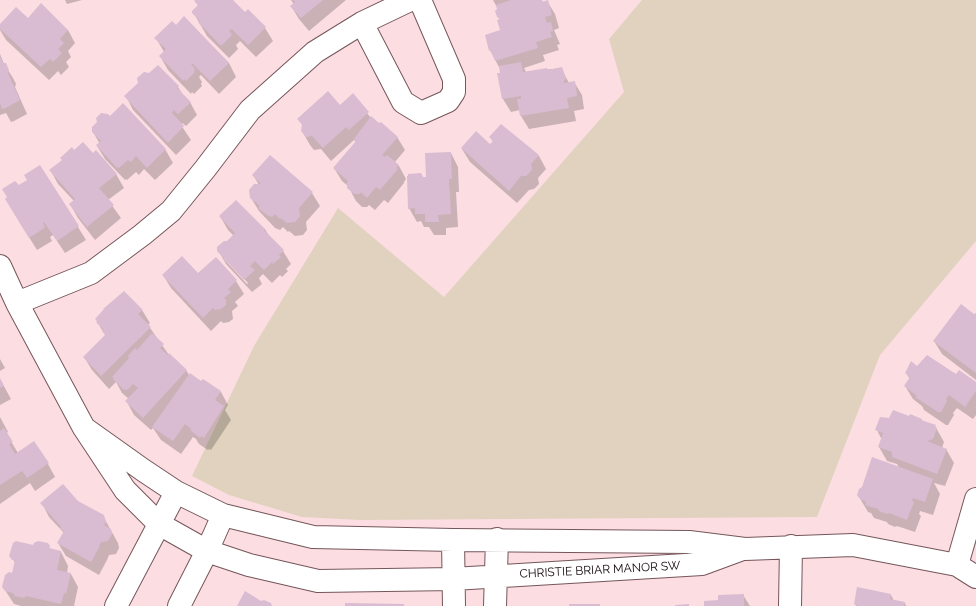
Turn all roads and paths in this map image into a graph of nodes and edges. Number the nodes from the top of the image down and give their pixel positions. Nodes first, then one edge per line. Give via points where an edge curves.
1 (410, 0) edge
2 (420, 0) edge
3 (362, 23) junction
4 (0, 266) edge
5 (17, 303) junction
6 (84, 428) junction
7 (176, 492) junction
8 (976, 499) edge
9 (224, 515) junction
10 (159, 524) junction
11 (497, 539) junction
12 (453, 540) junction
13 (791, 546) junction
14 (745, 549) junction
15 (207, 551) junction
16 (957, 565) junction
17 (496, 576) junction
18 (976, 577) edge
19 (453, 579) junction
20 (116, 606) edge
21 (179, 606) edge
22 (454, 606) edge
23 (496, 606) edge
24 (790, 606) edge

1 - 3 street
2 - 3 street via 454,79 454,92 448,101 421,113 403,102
3 - 5 street via 315,52 250,110 206,169 171,210 142,235 91,273
4 - 5 street, CHRISTIE BRIAR MANOR SW
5 - 6 street, CHRISTIE BRIAR MANOR SW
6 - 7 street, CHRISTIE BRIAR MANOR SW
6 - 10 street, CHRISTIE BRIAR MANOR SW via 125,490
7 - 9 street, CHRISTIE BRIAR MANOR SW
7 - 10 street
8 - 16 street
9 - 12 street, CHRISTIE BRIAR MANOR SW via 313,537
9 - 15 street
10 - 15 street, CHRISTIE BRIAR MANOR SW
10 - 20 street
11 - 12 street, CHRISTIE BRIAR MANOR SW
11 - 14 street, CHRISTIE BRIAR MANOR SW via 689,542
11 - 17 street
12 - 19 street
13 - 14 street, CHRISTIE BRIAR MANOR SW
13 - 16 street, CHRISTIE BRIAR MANOR SW via 853,545
13 - 24 street
14 - 17 street, CHRISTIE BRIAR MANOR SW via 702,564
15 - 19 street, CHRISTIE BRIAR MANOR SW via 249,566 318,581
15 - 21 street
16 - 18 street, CHRISTIE BRIAR MANOR SW
17 - 19 street, CHRISTIE BRIAR MANOR SW
17 - 23 street
19 - 22 street

